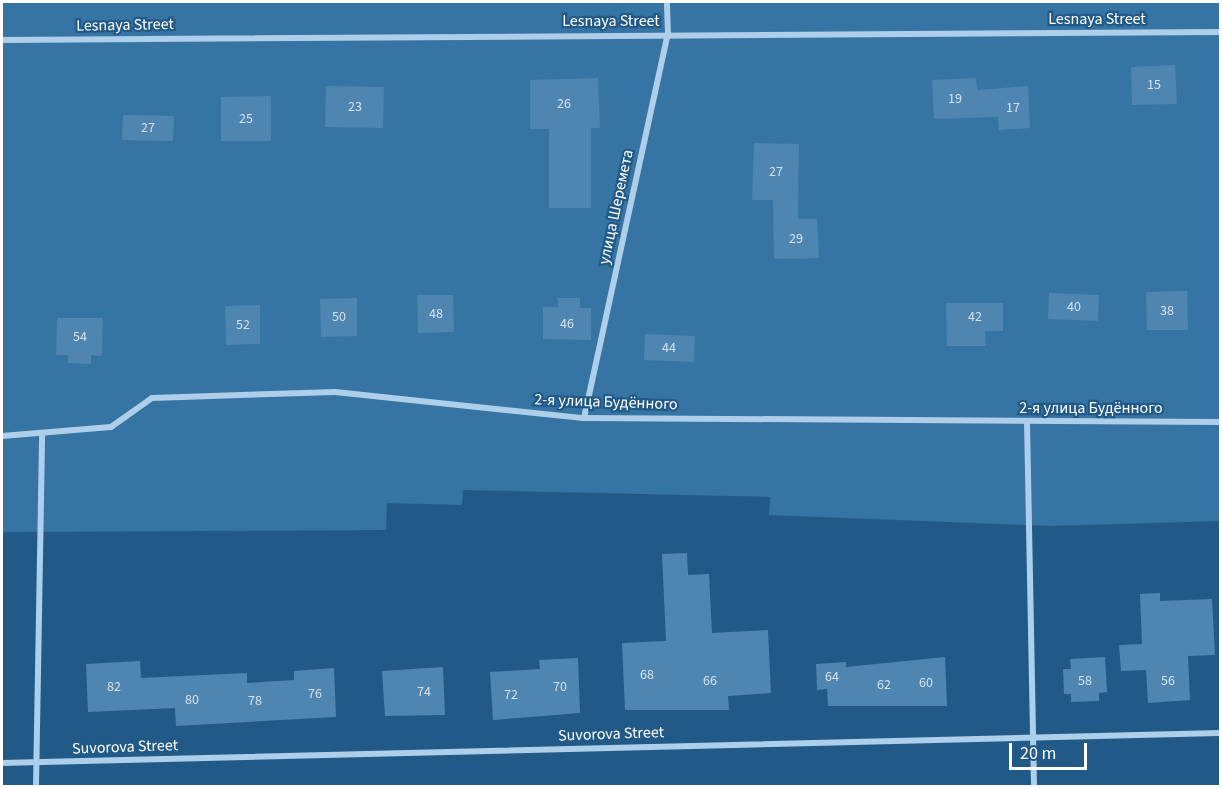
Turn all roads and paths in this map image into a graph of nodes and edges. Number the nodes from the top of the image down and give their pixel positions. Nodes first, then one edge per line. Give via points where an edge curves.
1 (668, 2) edge
2 (1221, 32) edge
3 (668, 34) junction
4 (2, 40) edge
5 (584, 418) junction
6 (1027, 421) junction
7 (1221, 422) edge
8 (2, 436) edge
9 (42, 436) junction
10 (1221, 733) edge
11 (1034, 736) junction
12 (35, 763) junction
13 (2, 764) edge
14 (36, 786) edge
15 (1034, 786) edge

1 - 3 street, улица Шеремета
2 - 3 street, Lesnaya Street
3 - 4 street, Lesnaya Street
3 - 5 street, улица Шеремета
5 - 6 street, 2-я улица Будённого
5 - 9 street, 2-я улица Будённого via 335,392 152,398 111,428
6 - 7 street, 2-я улица Будённого
6 - 11 street
8 - 9 street, 2-я улица Будённого
9 - 12 street via 42,690
10 - 11 street, Suvorova Street
11 - 12 street, Suvorova Street
11 - 15 street
12 - 13 street, Suvorova Street
12 - 14 street

